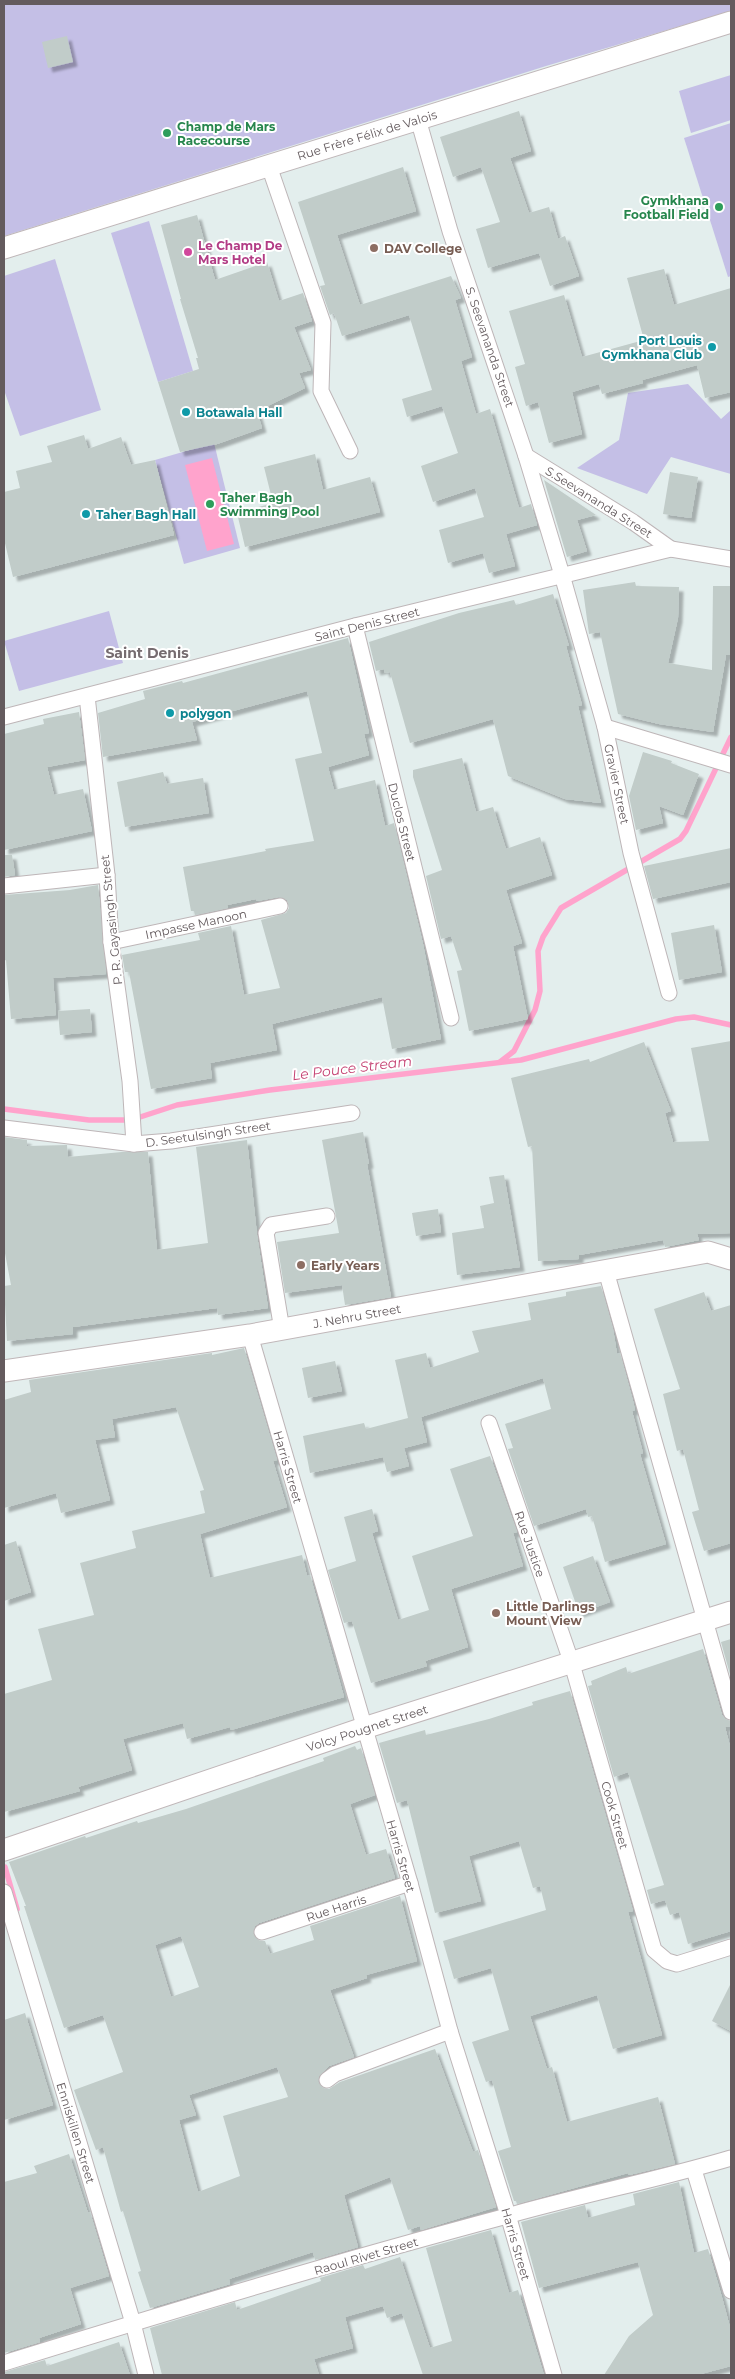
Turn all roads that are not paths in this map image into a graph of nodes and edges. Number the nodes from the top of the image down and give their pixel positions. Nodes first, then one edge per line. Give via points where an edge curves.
1 (731, 22) edge
2 (418, 119) junction
3 (269, 166) junction
4 (4, 248) edge
5 (350, 451) dead end
6 (526, 456) junction
7 (672, 549) junction
8 (731, 559) edge
9 (562, 575) junction
10 (355, 626) junction
11 (87, 696) junction
12 (4, 717) edge
13 (605, 727) junction
14 (731, 765) edge
15 (107, 875) junction
16 (4, 886) edge
17 (280, 906) dead end
18 (111, 942) junction
19 (669, 993) dead end
20 (451, 1018) dead end
21 (352, 1113) dead end
22 (4, 1128) edge
23 (134, 1144) junction
24 (327, 1216) dead end
25 (731, 1259) edge
26 (606, 1271) junction
27 (282, 1330) junction
28 (250, 1335) junction
29 (4, 1371) edge
30 (489, 1423) dead end
31 (731, 1612) edge
32 (704, 1621) junction
33 (572, 1664) junction
34 (731, 1712) edge
35 (364, 1728) junction
36 (4, 1850) edge
37 (410, 1883) junction
38 (4, 1892) edge
39 (262, 1932) dead end
40 (731, 1947) edge
41 (450, 2031) junction
42 (327, 2080) dead end
43 (731, 2158) edge
44 (694, 2170) junction
45 (508, 2215) junction
46 (731, 2292) edge
47 (138, 2322) junction
48 (4, 2363) edge
49 (146, 2375) edge
50 (554, 2375) edge

1 - 2 main road, Rue Frère Félix de Valois
2 - 3 main road, Rue Frère Félix de Valois
2 - 6 street, S. Seevananda Street via 450,231
3 - 4 main road, Rue Frère Félix de Valois
3 - 5 street via 323,323 321,391
6 - 7 street, S.Seevananda Street
6 - 9 street, S. Seevananda Street
7 - 8 street, Saint Denis Street
7 - 9 street, Saint Denis Street
9 - 10 street, Saint Denis Street
9 - 13 street, Gravier Street
10 - 11 street, Saint Denis Street
10 - 20 street, Duclos Street
11 - 12 street, Saint Denis Street
11 - 15 street, P. R. Gayasingh Street
13 - 14 street
13 - 19 street, Gravier Street via 631,853
15 - 16 street
15 - 18 street, P. R. Gayasingh Street
17 - 18 street, Impasse Manoon
18 - 23 street, P. R. Gayasingh Street via 130,1081
21 - 23 street, D. Seetulsingh Street
22 - 23 street, D. Seetulsingh Street
24 - 27 street via 271,1225 266,1233
25 - 26 main road, J. Nehru Street via 708,1252
26 - 27 main road, J. Nehru Street
26 - 32 street
27 - 28 main road, J. Nehru Street
28 - 29 main road, J. Nehru Street
28 - 35 street, Harris Street
30 - 33 street, Rue Justice
31 - 32 main road, Volcy Pougnet Street
32 - 33 main road, Volcy Pougnet Street
32 - 34 street
33 - 35 main road, Volcy Pougnet Street
33 - 40 street, Cook Street via 654,1950 667,1961 677,1964
35 - 36 main road, Volcy Pougnet Street
35 - 37 street, Harris Street
37 - 39 street, Rue Harris
37 - 41 street, Harris Street
38 - 47 street, Enniskillen Street
41 - 42 street via 334,2074
41 - 45 street, Harris Street
43 - 44 street, Raoul Rivet Street
44 - 45 street, Raoul Rivet Street
44 - 46 street
45 - 47 street, Raoul Rivet Street
45 - 50 street, Harris Street
47 - 48 street, Raoul Rivet Street
47 - 49 street, Enniskillen Street

